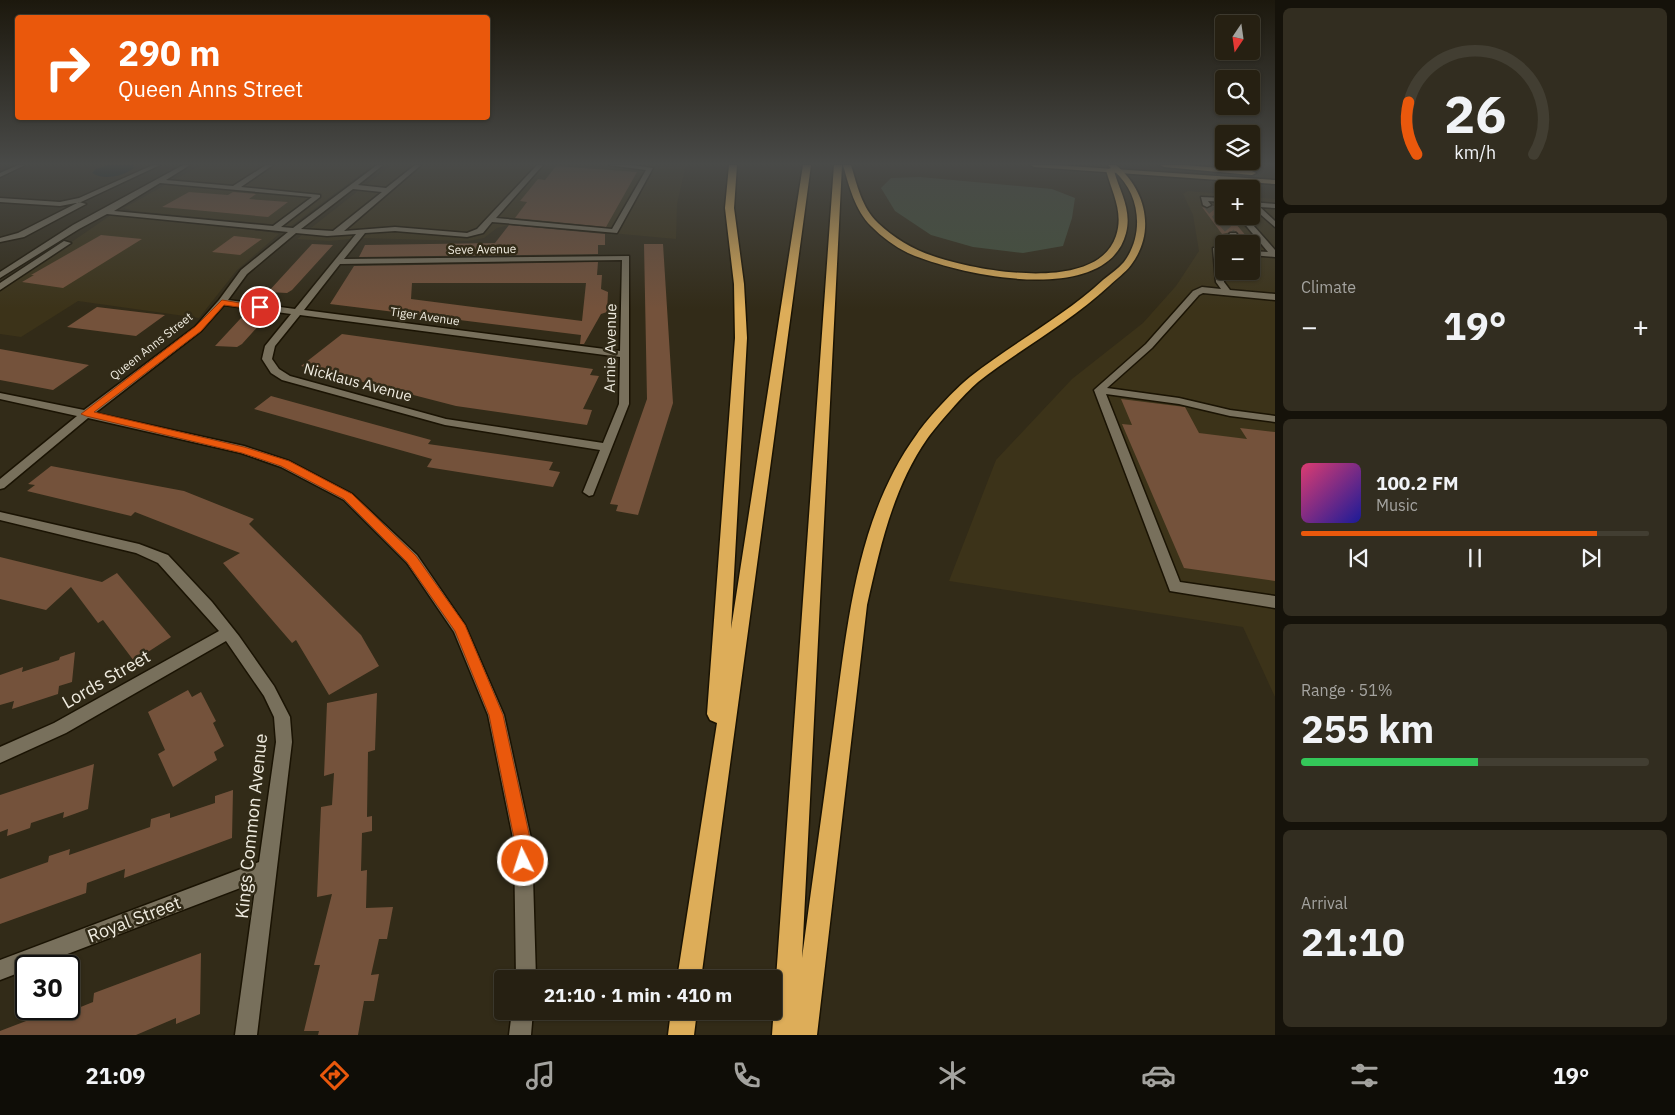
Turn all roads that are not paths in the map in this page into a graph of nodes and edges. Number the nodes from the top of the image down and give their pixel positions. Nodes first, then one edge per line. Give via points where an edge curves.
1 (63, 213) edge
2 (103, 213) edge
3 (105, 213) edge
4 (119, 213) edge
5 (295, 213) edge
6 (318, 213) edge
7 (359, 213) edge
8 (497, 213) edge
9 (625, 213) edge
10 (729, 213) edge
11 (799, 213) edge
12 (835, 213) edge
13 (867, 213) edge
14 (1125, 213) edge
15 (1141, 213) edge
16 (1263, 213) edge
17 (491, 220) junction
18 (1249, 225) edge
19 (1275, 225) edge
20 (274, 229) junction
21 (295, 231) junction
22 (363, 231) junction
23 (336, 233) junction
24 (0, 240) edge
25 (1260, 254) edge
26 (1275, 255) edge
27 (626, 258) joint
28 (338, 262) junction
29 (0, 276) edge
30 (1220, 280) edge
31 (0, 287) edge
32 (1227, 292) junction
33 (1275, 297) edge
34 (222, 302) junction
35 (297, 312) junction
36 (625, 355) junction
37 (1099, 390) junction
38 (1, 396) edge
39 (86, 414) junction
40 (1275, 419) edge
41 (607, 447) junction
42 (0, 485) edge
43 (589, 492) dead end
44 (0, 516) edge
45 (1275, 602) edge
46 (228, 632) junction
47 (0, 754) edge
48 (706, 856) junction
49 (268, 868) junction
50 (0, 970) edge
51 (526, 970) edge
52 (690, 970) edge
53 (522, 1020) edge
54 (683, 1020) edge
55 (246, 1035) edge
56 (520, 1035) edge
57 (681, 1035) edge
58 (785, 1035) edge
59 (804, 1035) edge

1 - 24 street via 20,235
2 - 29 street via 76,226
3 - 31 street via 90,227
4 - 20 street
5 - 20 street
6 - 21 street, Queen Anns Street
7 - 23 street
8 - 17 street
9 - 17 street via 614,232
10 - 48 highway via 738,278 741,338 725,613
11 - 48 highway
12 - 58 highway
13 - 14 highway via 872,222 902,245 925,257 1014,275 1070,273 1092,268 1108,258 1117,245
15 - 59 highway via 1138,245 1127,264 1090,298 972,381 922,436 896,481 875,535 859,605
16 - 19 street
17 - 22 street via 480,231 466,235 395,229
18 - 26 street
20 - 21 street
21 - 23 street
21 - 34 street, Queen Anns Street via 244,272
22 - 23 street
22 - 28 street, Nicklaus Avenue
25 - 26 street
27 - 28 street, Seve Avenue
27 - 36 street, Arnie Avenue
28 - 35 street, Nicklaus Avenue
30 - 32 street
32 - 33 street
32 - 37 street via 1202,290 1196,293 1149,346
34 - 35 street, Tiger Avenue
34 - 39 street, Queen Anns Street via 198,329
35 - 36 street, Tiger Avenue
35 - 41 street, Nicklaus Avenue via 270,346 268,359 275,371 286,378 445,422
36 - 41 street, Arnie Avenue via 624,404
37 - 40 street
37 - 45 street via 1175,587
38 - 39 street
39 - 42 street, Queen Anns Street
39 - 51 street via 244,450 285,464 348,497 412,559 460,629 496,715 523,843
41 - 43 street, Arnie Avenue
44 - 46 street, Kings Common Avenue via 139,549 163,559
46 - 47 street, Lords Street via 60,728
46 - 49 street, Kings Common Avenue via 269,691 282,717 284,742
48 - 52 highway
49 - 50 street, Royal Street
49 - 55 street, Kings Common Avenue
53 - 56 street
54 - 57 highway

